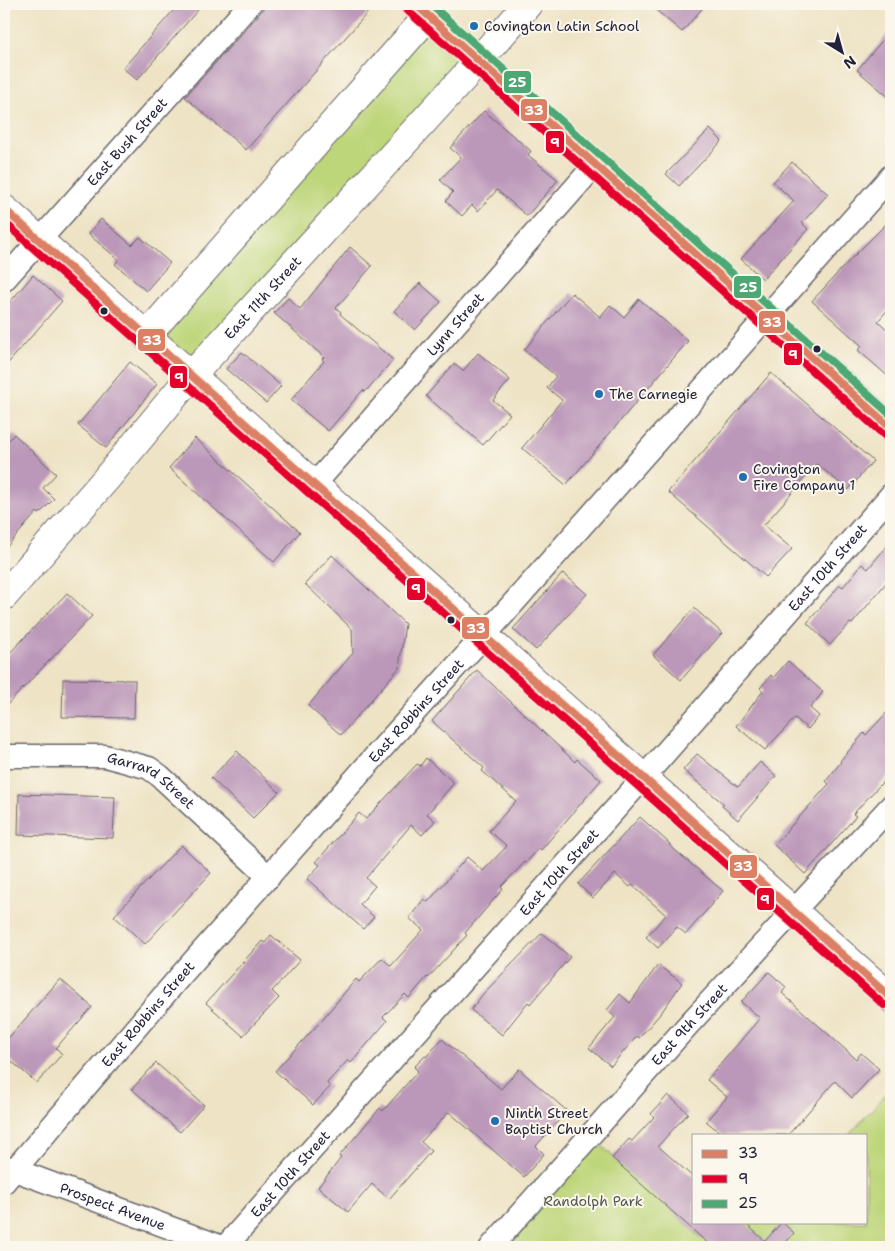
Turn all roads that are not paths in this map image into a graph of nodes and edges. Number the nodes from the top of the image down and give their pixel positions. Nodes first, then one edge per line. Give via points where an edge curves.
1 (250, 4) edge
2 (528, 4) edge
3 (422, 10) edge
4 (479, 60) junction
5 (596, 165) junction
6 (891, 176) edge
7 (4, 209) edge
8 (39, 240) junction
9 (4, 280) edge
10 (766, 317) junction
11 (146, 336) junction
12 (191, 376) junction
13 (891, 428) edge
14 (314, 485) junction
15 (891, 496) edge
16 (4, 596) edge
17 (484, 636) junction
18 (4, 756) edge
19 (644, 777) junction
20 (891, 806) edge
21 (269, 876) junction
22 (795, 912) junction
23 (891, 998) edge
24 (7, 1173) edge
25 (224, 1247) edge
26 (491, 1247) edge

1 - 8 street, East Bush Street
2 - 4 main road, East 11th Street
3 - 4 main road
3 - 11 main road
4 - 5 main road
4 - 12 main road, East 11th Street
5 - 10 main road
5 - 14 street, Lynn Street
6 - 10 street, East Robbins Street
7 - 8 main road
8 - 9 street, East Bush Street
8 - 11 main road
10 - 13 main road
10 - 17 street, East Robbins Street
11 - 12 main road
12 - 14 main road
12 - 16 main road, East 11th Street
14 - 17 main road
15 - 19 street, East 10th Street
17 - 19 main road
17 - 21 street, East Robbins Street
18 - 21 street, Garrard Street via 105,756 148,768
19 - 22 main road
19 - 25 street, East 10th Street
20 - 22 street, East 9th Street
21 - 24 street, East Robbins Street
22 - 23 main road
22 - 26 street, East 9th Street via 688,1025
24 - 25 street, Prospect Avenue

